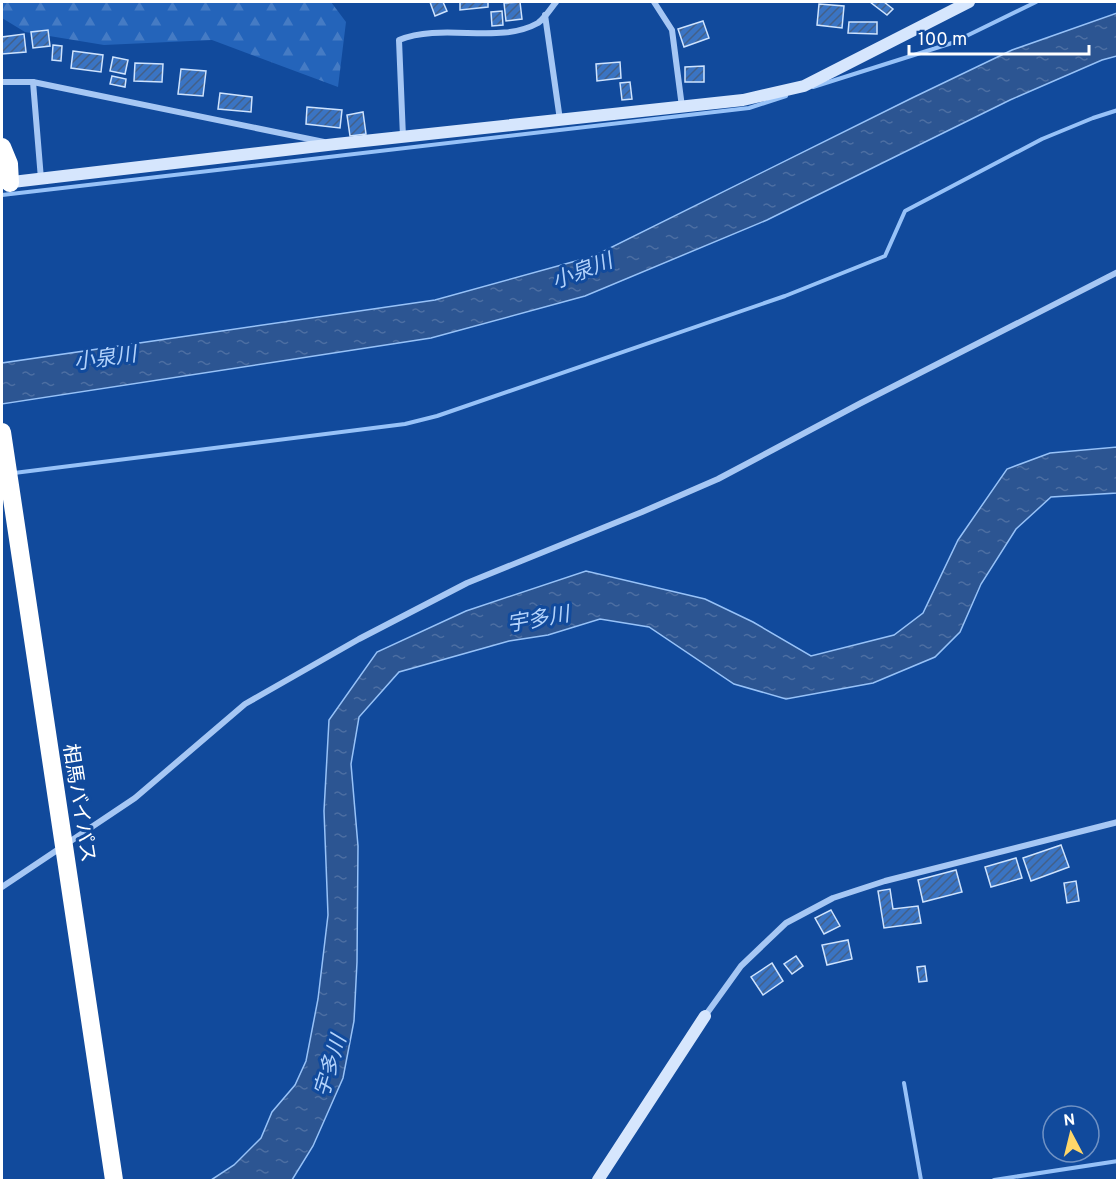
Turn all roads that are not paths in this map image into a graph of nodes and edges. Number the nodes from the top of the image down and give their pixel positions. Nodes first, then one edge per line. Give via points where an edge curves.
1 (556, 2) edge
2 (654, 2) edge
3 (962, 3) edge
4 (545, 15) junction
5 (2, 82) edge
6 (33, 82) junction
7 (682, 107) junction
8 (560, 120) junction
9 (403, 137) junction
10 (336, 144) junction
11 (2, 147) edge
12 (41, 179) junction
13 (6, 183) edge
14 (1118, 272) edge
15 (2, 432) edge
16 (1118, 822) edge
17 (2, 887) edge
18 (705, 1016) joint
19 (114, 1180) edge
20 (598, 1180) edge

1 - 4 street
2 - 7 street via 672,30
3 - 7 street via 804,86 743,100
4 - 8 street
4 - 9 street via 518,31 440,31 399,40
5 - 6 street
6 - 10 street
6 - 12 street
7 - 8 street
8 - 9 street
9 - 10 street
10 - 12 street
11 - 13 highway via 9,164
12 - 13 street
14 - 17 street via 718,478 467,583 359,639 245,704 135,798
15 - 19 highway, 相馬バイパス, bridge
16 - 18 street via 885,881 833,898 786,923 741,966
18 - 20 street

